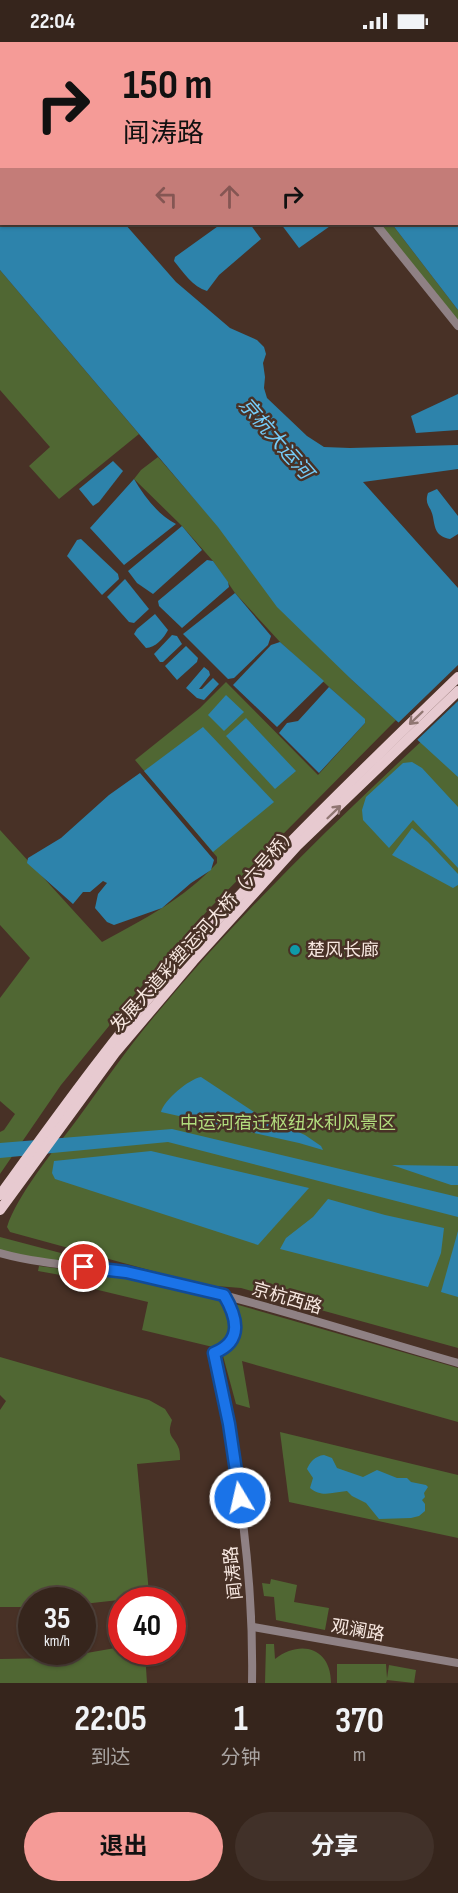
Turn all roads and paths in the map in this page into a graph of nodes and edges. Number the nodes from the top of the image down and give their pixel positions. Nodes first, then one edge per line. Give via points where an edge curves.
1 (377, 225) edge
2 (458, 326) edge
3 (458, 677) edge
4 (458, 692) edge
5 (0, 1195) edge
6 (0, 1210) edge
7 (0, 1253) edge
8 (224, 1295) junction
9 (458, 1363) edge
10 (253, 1627) junction
11 (458, 1663) edge
12 (252, 1683) edge

1 - 2 street
3 -> 5 main road, 发展大道彩塑运河大桥（六号桥） via 323,807 180,962
6 -> 4 main road, 发展大道彩塑运河大桥（六号桥） via 115,1053 193,961 297,846
7 - 8 street, 京杭西路 via 126,1272
8 - 9 street, 京杭西路
8 - 10 street, 闻涛路 via 235,1319 235,1332 224,1348 214,1353 240,1501
10 - 11 street, 观澜路
10 - 12 street, 闻涛路

